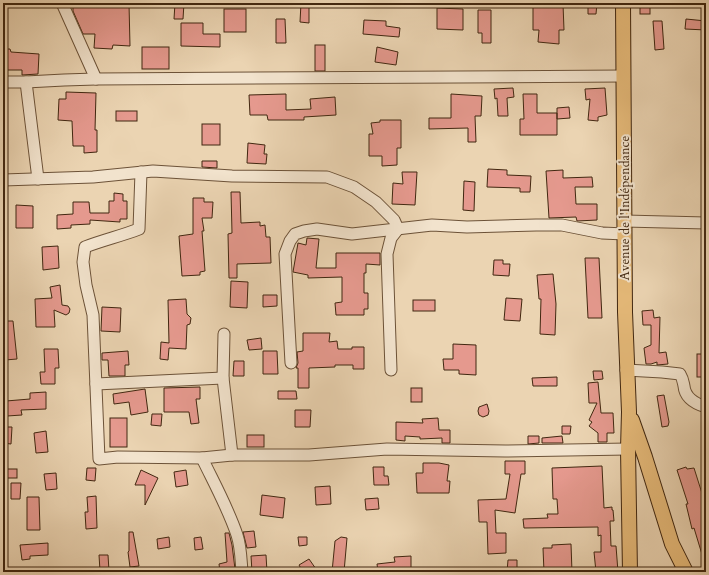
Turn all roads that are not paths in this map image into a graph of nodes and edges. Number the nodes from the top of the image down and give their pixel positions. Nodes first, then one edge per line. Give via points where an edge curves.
1 (62, 3) edge
2 (623, 3) edge
3 (624, 76) junction
4 (96, 79) junction
5 (3, 82) edge
6 (26, 82) junction
7 (141, 172) junction
8 (38, 179) junction
9 (3, 180) edge
10 (706, 223) edge
11 (625, 227) junction
12 (398, 229) junction
13 (224, 334) dead end
14 (291, 364) dead end
15 (391, 370) dead end
16 (626, 370) junction
17 (222, 378) junction
18 (96, 384) junction
19 (706, 407) edge
20 (629, 412) junction
21 (628, 449) junction
22 (232, 455) junction
23 (202, 458) junction
24 (242, 572) edge
25 (630, 572) edge
26 (686, 572) edge

1 - 4 street
2 - 3 main road, Avenue de l'Indépendance
3 - 4 street
3 - 11 main road, Avenue de l'Indépendance
4 - 6 street
5 - 6 street
6 - 8 street
7 - 8 street
7 - 12 street via 327,177 354,187 376,202 394,220
7 - 18 street via 139,229 85,246 83,262 93,315
8 - 9 street
10 - 11 street
11 - 12 street via 602,234 562,225 432,225
11 - 16 main road, Avenue de l'Indépendance
12 - 14 street via 352,234 317,230 295,234 285,254
12 - 15 street via 391,238 387,254
13 - 17 street
16 - 19 street via 680,374 687,395
16 - 20 main road, Avenue de l'Indépendance
17 - 18 street
17 - 22 street
18 - 23 street via 99,459
20 - 21 main road
20 - 26 main road via 672,544
21 - 22 street via 387,449 309,455
21 - 25 main road
22 - 23 street
23 - 24 street via 237,535

